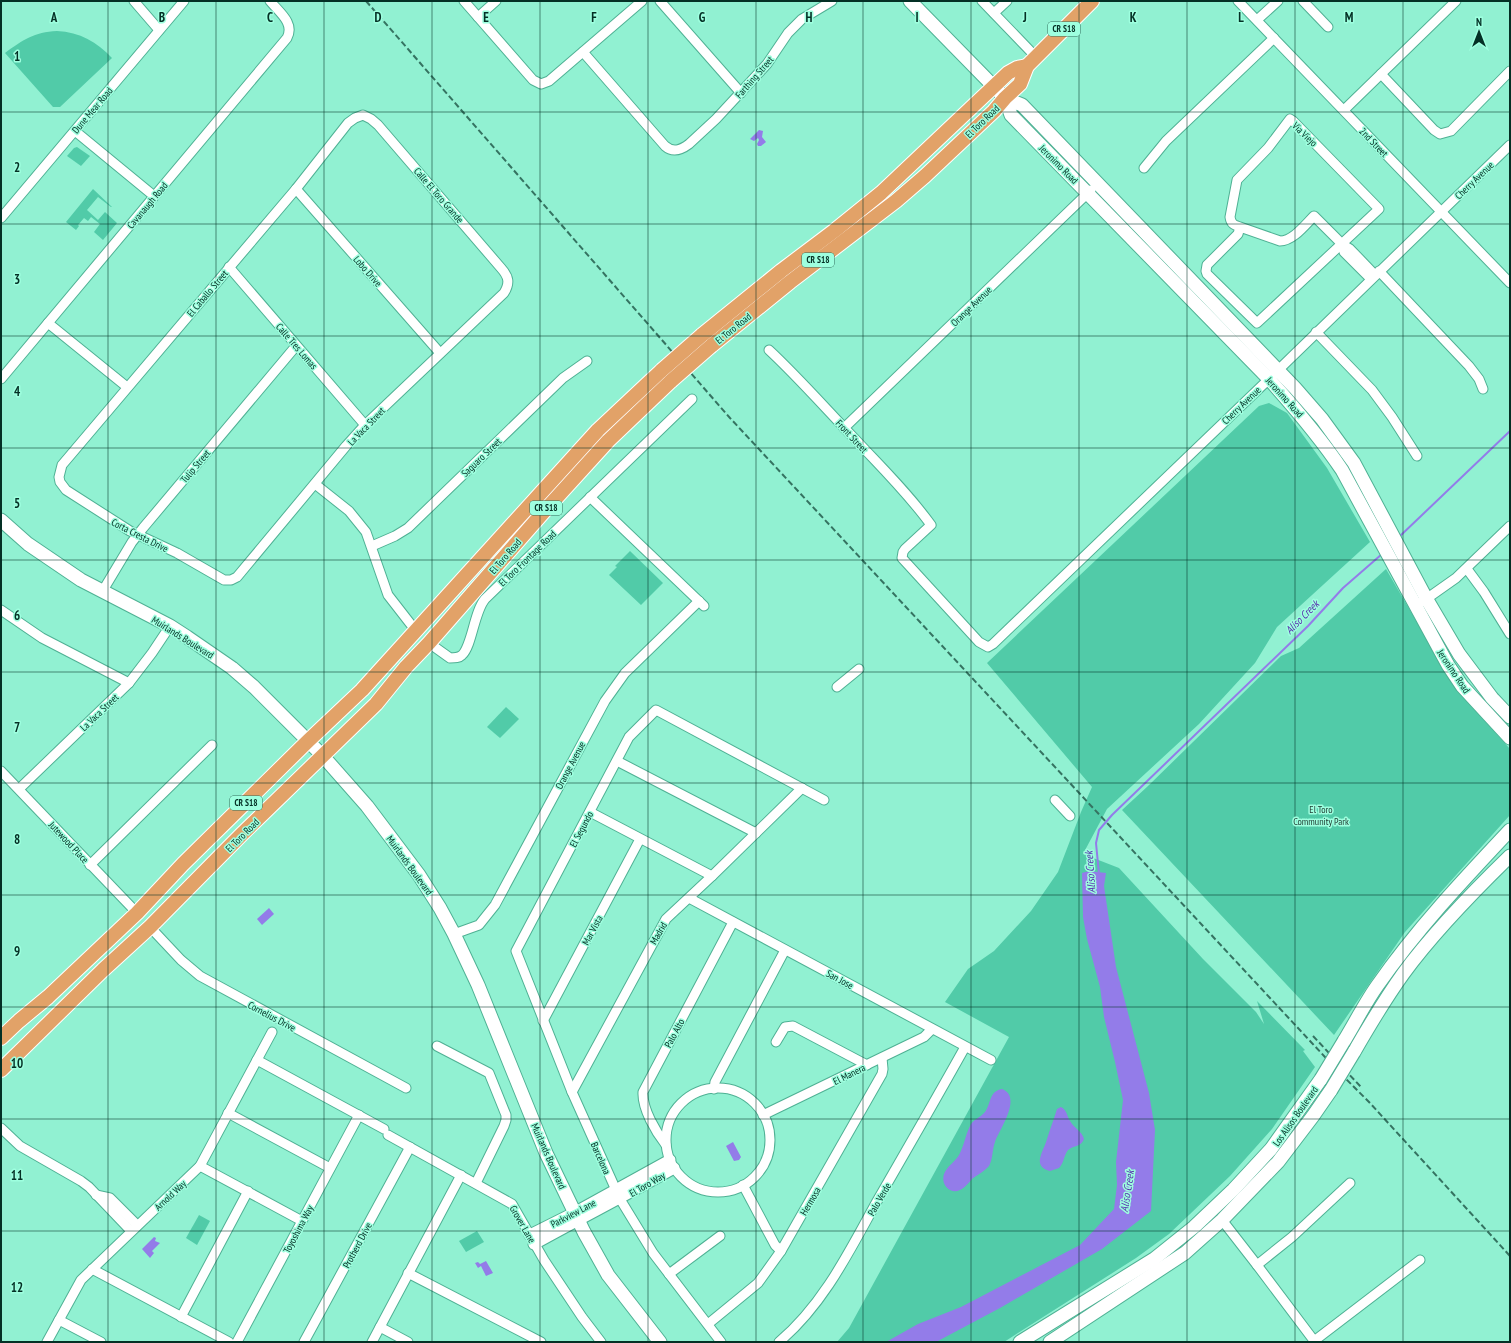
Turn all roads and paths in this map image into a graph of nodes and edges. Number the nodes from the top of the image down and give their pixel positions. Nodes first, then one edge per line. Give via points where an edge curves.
1 (134, 1) edge
2 (184, 1) edge
3 (270, 1) edge
4 (464, 1) edge
5 (496, 1) edge
6 (642, 1) edge
7 (660, 1) edge
8 (832, 1) edge
9 (910, 1) edge
10 (982, 1) edge
11 (1007, 1) edge
12 (1092, 1) edge
13 (1238, 1) edge
14 (1278, 1) edge
15 (1303, 1) edge
16 (1456, 1) edge
17 (994, 13) junction
18 (478, 17) junction
19 (1257, 20) junction
20 (1328, 27) dead end
21 (159, 30) junction
22 (1274, 38) junction
23 (583, 52) junction
24 (1031, 61) junction
25 (1510, 71) edge
26 (1381, 74) junction
27 (994, 86) junction
28 (741, 93) junction
29 (1005, 98) junction
30 (1344, 110) junction
31 (363, 115) joint
32 (75, 131) junction
33 (1508, 150) edge
34 (1144, 168) dead end
35 (1098, 183) junction
36 (296, 189) junction
37 (1088, 193) junction
38 (154, 196) junction
39 (1441, 211) junction
40 (1, 218) edge
41 (1240, 227) junction
42 (1342, 244) junction
43 (229, 267) junction
44 (1375, 275) junction
45 (508, 281) joint
46 (1510, 283) edge
47 (48, 323) junction
48 (1316, 332) junction
49 (706, 341) junction
50 (296, 346) junction
51 (769, 350) dead end
52 (440, 353) junction
53 (587, 361) dead end
54 (1274, 375) junction
55 (1, 379) edge
56 (127, 387) junction
57 (1483, 389) dead end
58 (692, 399) dead end
59 (365, 425) junction
60 (844, 428) junction
61 (1416, 456) dead end
62 (59, 477) joint
63 (315, 484) junction
64 (590, 497) junction
65 (1, 520) edge
66 (1510, 526) edge
67 (138, 536) junction
68 (372, 546) junction
69 (902, 555) joint
70 (1467, 569) junction
71 (231, 580) joint
72 (102, 592) junction
73 (1426, 598) junction
74 (1416, 607) junction
75 (1, 610) edge
76 (170, 626) junction
77 (416, 631) junction
78 (1510, 634) edge
79 (429, 643) junction
80 (859, 669) dead end
81 (129, 683) junction
82 (837, 686) dead end
83 (1510, 716) edge
84 (1510, 738) edge
85 (308, 741) junction
86 (212, 745) dead end
87 (322, 756) junction
88 (617, 761) junction
89 (1, 771) edge
90 (802, 788) junction
91 (19, 789) junction
92 (824, 800) dead end
93 (1055, 800) dead end
94 (590, 812) junction
95 (1070, 816) dead end
96 (1510, 830) edge
97 (756, 833) junction
98 (640, 839) junction
99 (1510, 856) edge
100 (90, 865) junction
101 (712, 876) junction
102 (689, 898) junction
103 (136, 914) junction
104 (733, 922) junction
105 (150, 927) junction
106 (454, 934) junction
107 (785, 950) junction
108 (517, 954) joint
109 (543, 1021) junction
110 (932, 1029) junction
111 (272, 1032) dead end
112 (1, 1038) edge
113 (776, 1042) dead end
114 (437, 1046) dead end
115 (966, 1047) junction
116 (882, 1058) junction
117 (257, 1060) junction
118 (991, 1060) dead end
119 (867, 1065) junction
120 (1, 1070) edge
121 (406, 1088) dead end
122 (714, 1089) junction
123 (572, 1092) junction
124 (228, 1113) junction
125 (359, 1115) junction
126 (763, 1115) junction
127 (1, 1128) edge
128 (666, 1145) junction
129 (410, 1147) junction
130 (672, 1164) junction
131 (200, 1166) junction
132 (330, 1168) junction
133 (461, 1175) junction
134 (476, 1183) junction
135 (1350, 1183) dead end
136 (743, 1185) junction
137 (248, 1192) junction
138 (618, 1194) junction
139 (576, 1216) junction
140 (1222, 1220) junction
141 (302, 1221) junction
142 (134, 1228) junction
143 (720, 1236) dead end
144 (532, 1240) junction
145 (781, 1251) junction
146 (1420, 1260) dead end
147 (1257, 1265) junction
148 (92, 1268) junction
149 (408, 1272) junction
150 (669, 1274) junction
151 (181, 1317) junction
152 (59, 1320) junction
153 (708, 1324) junction
154 (380, 1327) junction
155 (47, 1342) edge
156 (101, 1342) edge
157 (229, 1342) edge
158 (237, 1342) edge
159 (304, 1342) edge
160 (372, 1342) edge
161 (408, 1342) edge
162 (541, 1342) edge
163 (601, 1342) edge
164 (660, 1342) edge
165 (721, 1342) edge
166 (779, 1342) edge
167 (1020, 1342) edge
168 (1050, 1342) edge
169 (1314, 1342) edge

1 - 21 street
2 - 21 street, Dune Mear Road
3 - 38 street, Cavanaugh Road via 287,20 290,29 287,38
4 - 18 street
5 - 18 street
6 - 23 street
7 - 28 street
8 - 28 street, Farthing Street via 802,19 788,33 767,64
9 - 27 main road, Jeronimo Road
10 - 17 street
11 - 17 street
12 - 24 main road, El Toro Road / CR S18
13 - 19 street, 2nd Street
14 - 19 street
15 - 20 street
16 - 26 street
17 - 24 street via 1016,36
18 - 23 street via 533,80 541,84 549,81
19 - 22 street, 2nd Street
21 - 32 street, Dune Mear Road
22 - 30 street, 2nd Street
22 - 34 street via 1166,141
23 - 28 street, Farthing Street via 671,150 683,149
24 - 27 main road, El Toro Road via 1008,73
24 - 29 main road, El Toro Road / CR S18 via 1020,84
25 - 26 street via 1451,131 1440,134
26 - 30 street
27 - 29 main road, Jeronimo Road
27 - 49 main road, El Toro Road / CR S18 via 881,193 781,271
29 - 35 main road, Jeronimo Road via 1022,105
29 - 37 main road, Jeronimo Road via 1011,115
29 - 49 main road, El Toro Road / CR S18 via 896,201 790,282
30 - 39 street, 2nd Street
31 - 36 street, El Caballo Street via 348,123
31 - 45 street, Calle El Toro Grande via 371,118 383,131 502,268
32 - 38 street
32 - 40 street, Dune Mear Road
33 - 39 street, Cherry Avenue
35 - 37 street, Orange Avenue
35 - 54 main road, Jeronimo Road
36 - 43 street, El Caballo Street
36 - 52 street, Lobo Drive
37 - 54 main road, Jeronimo Road
37 - 60 street, Orange Avenue
38 - 47 street, Cavanaugh Road
39 - 44 street, Cherry Avenue
39 - 46 street, 2nd Street
41 - 42 street via 1284,241 1290,239 1314,216
41 - 42 street, Via Viejo via 1238,234 1207,265 1206,271 1257,323
41 - 42 street, Via Viejo via 1234,225 1230,217 1237,180 1268,148 1290,119 1379,208
42 - 44 street via 1344,252
43 - 50 street, Calle Tres Lomas
43 - 56 street, El Caballo Street
44 - 48 street, Cherry Avenue
44 - 57 street via 1469,366
45 - 52 street, La Vaca Street via 504,293
47 - 55 street, Cavanaugh Road
47 - 56 street
48 - 54 street, Cherry Avenue
48 - 61 street via 1372,390
49 - 77 main road, El Toro Road / CR S18, bridge via 662,370 598,430
49 - 79 main road, El Toro Road / CR S18, bridge via 671,381 603,447 548,506
50 - 59 street, Calle Tres Lomas
50 - 67 street, Tulip Street
51 - 60 street, Front Street
52 - 59 street, La Vaca Street
53 - 68 street, Saguaro Street via 563,378 408,528
54 - 69 street, Cherry Avenue via 988,647 979,642 904,562
54 - 73 main road, Jeronimo Road via 1304,398 1335,435 1354,463
54 - 74 main road, Jeronimo Road via 1342,470
56 - 62 street, El Caballo Street via 62,465
58 - 64 street, El Toro Frontage Road
59 - 63 street, La Vaca Street
60 - 69 street, Front Street via 931,524 904,549
62 - 67 street, Corta Cresta Drive via 66,490
63 - 68 street via 349,511 366,532
63 - 71 street, La Vaca Street via 241,572
64 - 79 street, El Toro Frontage Road via 485,599 462,655 450,658
64 - 106 street, Orange Avenue via 701,604 625,674 604,701 495,905 479,925
65 - 72 main road, Muirlands Boulevard via 48,559
66 - 70 street
67 - 71 street, Corta Cresta Drive via 218,577
67 - 72 street, Tulip Street
68 - 77 street via 388,595
70 - 73 street
70 - 78 street
72 - 76 main road, Muirlands Boulevard
73 - 74 street
73 - 83 main road, Jeronimo Road via 1473,675
74 - 84 main road, Jeronimo Road via 1462,686
75 - 81 street via 49,642
76 - 81 street, La Vaca Street
76 - 85 main road, Muirlands Boulevard via 254,686
77 - 79 main road
77 - 85 main road, El Toro Road / CR S18 via 362,690
79 - 87 main road, El Toro Road / CR S18 via 376,704
80 - 82 street
81 - 91 street, La Vaca Street
85 - 87 main road, Muirlands Boulevard
85 - 103 main road, El Toro Road / CR S18
86 - 100 street
87 - 105 main road, El Toro Road / CR S18
87 - 106 main road, Muirlands Boulevard via 367,806 414,869
88 - 90 street, El Segundo via 630,737 656,710
88 - 94 street, El Segundo
88 - 97 street
89 - 91 street, Jutewood Place
90 - 92 street
90 - 97 street, Madrid
91 - 100 street, Jutewood Place
93 - 95 street
94 - 98 street
94 - 108 street, El Segundo via 517,947
96 - 167 main road, Los Alisos Boulevard, bridge via 1447,897 1414,937 1376,987 1321,1079 1271,1149 1233,1190 1194,1227 1154,1259
97 - 101 street, Madrid
98 - 101 street
98 - 109 street, Mar Vista
99 - 140 main road, Los Alisos Boulevard, bridge via 1489,876 1402,975 1313,1116 1278,1162
100 - 103 street, Jutewood Place
101 - 102 street, Madrid
102 - 104 street, San Jose
102 - 123 street, Madrid via 662,925
103 - 105 main road
103 - 112 main road, El Toro Road / CR S18
104 - 107 street, San Jose
104 - 128 street, Palo Alto via 643,1092 644,1104 656,1132
105 - 120 main road, El Toro Road / CR S18
105 - 121 street, Cornelius Drive via 200,976
106 - 139 main road, Muirlands Boulevard via 478,985 546,1153
107 - 110 street, San Jose
107 - 122 street via 715,1082
108 - 109 street, Barcelona
109 - 123 street, Barcelona
110 - 115 street, San Jose
110 - 116 street, El Manera via 924,1037
111 - 117 street, Arnold Way
113 - 119 street via 784,1027 793,1026
114 - 134 street via 489,1073 506,1115 504,1126
115 - 118 street, San Jose
115 - 166 street, Palo Verde via 818,1302
116 - 119 street, El Manera
116 - 145 street, Hermosa via 882,1074
117 - 124 street, Arnold Way
117 - 125 street, Grover Lane
119 - 126 street, El Manera
122 - 126 street via 731,1090 746,1097
122 - 128 street via 694,1094 678,1107 670,1121
123 - 138 street, Barcelona
124 - 131 street, Arnold Way
124 - 132 street
125 - 129 street, Grover Lane
125 - 132 street, Toyoshima Way
126 - 136 street via 770,1141 768,1154 754,1177
127 - 142 street via 16,1143 81,1181 96,1195 110,1198
128 - 130 street
129 - 133 street, Grover Lane
129 - 159 street, Protherd Drive
130 - 136 street via 688,1182 705,1190 725,1191
130 - 138 street, El Toro Way
131 - 137 street
131 - 142 street, Arnold Way
132 - 141 street, Toyoshima Way
133 - 134 street, Grover Lane
133 - 149 street
134 - 144 street, Grover Lane via 512,1204
135 - 147 street via 1292,1237
136 - 145 street via 775,1245
137 - 141 street
137 - 151 street
138 - 139 street, Parkview Lane
138 - 150 street, Barcelona
139 - 144 street, Parkview Lane
139 - 164 main road, Muirlands Boulevard via 608,1275
140 - 147 street
140 - 168 main road, Los Alisos Boulevard via 1185,1253
141 - 158 street, Toyoshima Way
142 - 148 street, Arnold Way
143 - 150 street
144 - 163 street, Grover Lane
145 - 153 street, Hermosa via 758,1283
146 - 169 street
147 - 169 street
148 - 151 street
148 - 152 street, Arnold Way via 81,1280
149 - 154 street
149 - 162 street
150 - 153 street, Barcelona
151 - 157 street
152 - 155 street, Arnold Way
152 - 156 street
153 - 165 street, Barcelona
154 - 160 street
154 - 161 street

